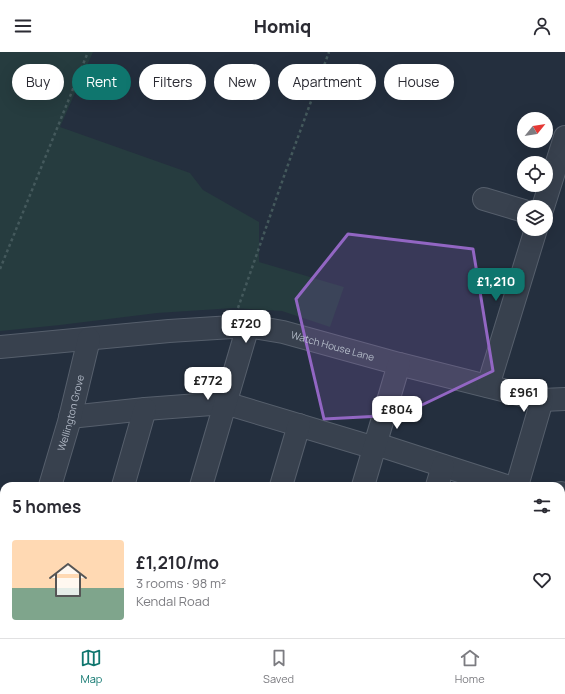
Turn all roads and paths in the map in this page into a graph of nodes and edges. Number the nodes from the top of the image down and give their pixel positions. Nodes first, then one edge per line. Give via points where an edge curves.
1 (88, 52) edge
2 (329, 52) edge
3 (565, 137) edge
4 (480, 197) dead end
5 (545, 200) edge
6 (517, 209) edge
7 (534, 236) edge
8 (0, 269) edge
9 (240, 327) junction
10 (89, 339) junction
11 (0, 347) edge
12 (399, 364) junction
13 (488, 386) junction
14 (565, 399) edge
15 (542, 400) junction
16 (225, 403) junction
17 (146, 409) junction
18 (70, 417) junction
19 (299, 425) junction
20 (375, 446) junction
21 (440, 476) edge
22 (51, 482) edge
23 (124, 482) edge
24 (202, 482) edge
25 (282, 482) edge
26 (364, 482) edge
27 (493, 482) edge
28 (520, 482) edge

1 - 8 path
2 - 9 path via 293,151
3 - 5 street
4 - 6 street
7 - 13 street
9 - 10 street, Watch House Lane
9 - 12 street, Watch House Lane via 283,332
9 - 16 street
10 - 11 street, Watch House Lane
10 - 18 street, Wellington Grove
12 - 13 street, Watch House Lane
12 - 20 street
13 - 15 street, Watch House Lane
14 - 15 street, Watch House Lane
15 - 28 street
16 - 17 street
16 - 19 street
16 - 24 street
17 - 18 street
17 - 23 street
18 - 22 street, Wellington Grove
19 - 20 street
19 - 25 street
20 - 21 street
20 - 26 street
21 - 27 street

